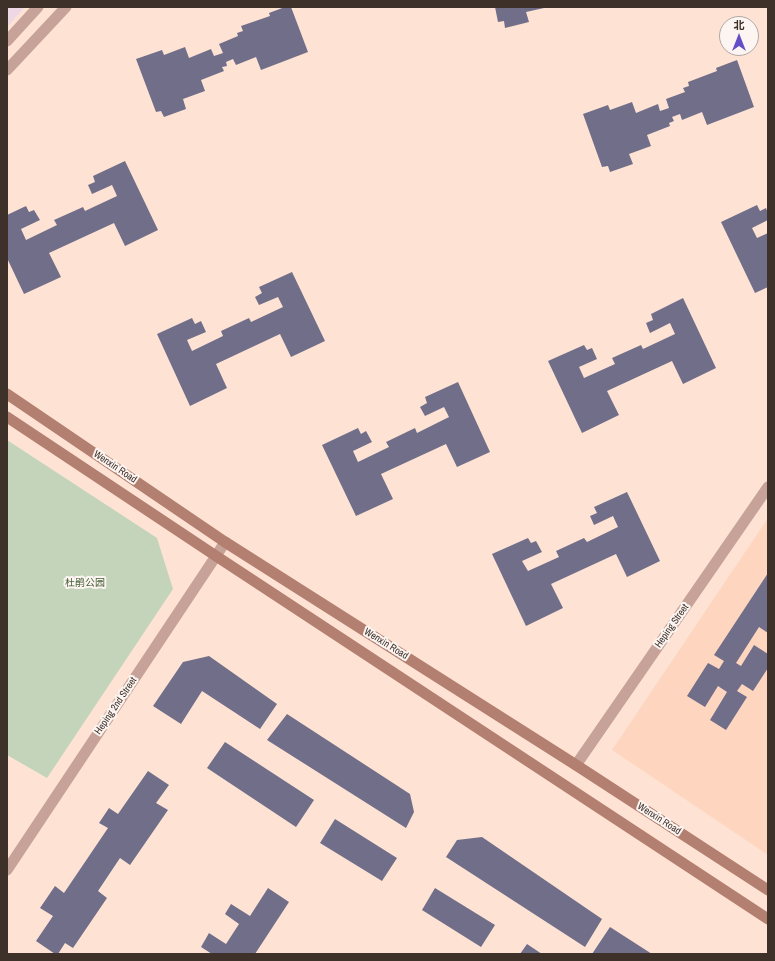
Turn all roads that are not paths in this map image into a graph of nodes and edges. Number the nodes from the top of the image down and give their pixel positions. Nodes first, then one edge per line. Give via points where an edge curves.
1 (38, 7) edge
2 (66, 7) edge
3 (7, 41) edge
4 (7, 70) edge
5 (7, 394) edge
6 (7, 417) edge
7 (768, 487) edge
8 (225, 542) junction
9 (216, 556) junction
10 (576, 765) junction
11 (7, 870) edge
12 (768, 890) edge
13 (768, 920) edge

1 - 3 street
2 - 4 street
5 - 8 main road, Wenxin Road
6 - 9 main road
7 - 10 street, Heping Street
8 - 9 street, Heping 2nd Street
8 - 10 main road, Wenxin Road
9 - 11 street, Heping 2nd Street
9 - 13 main road
10 - 12 main road, Wenxin Road

